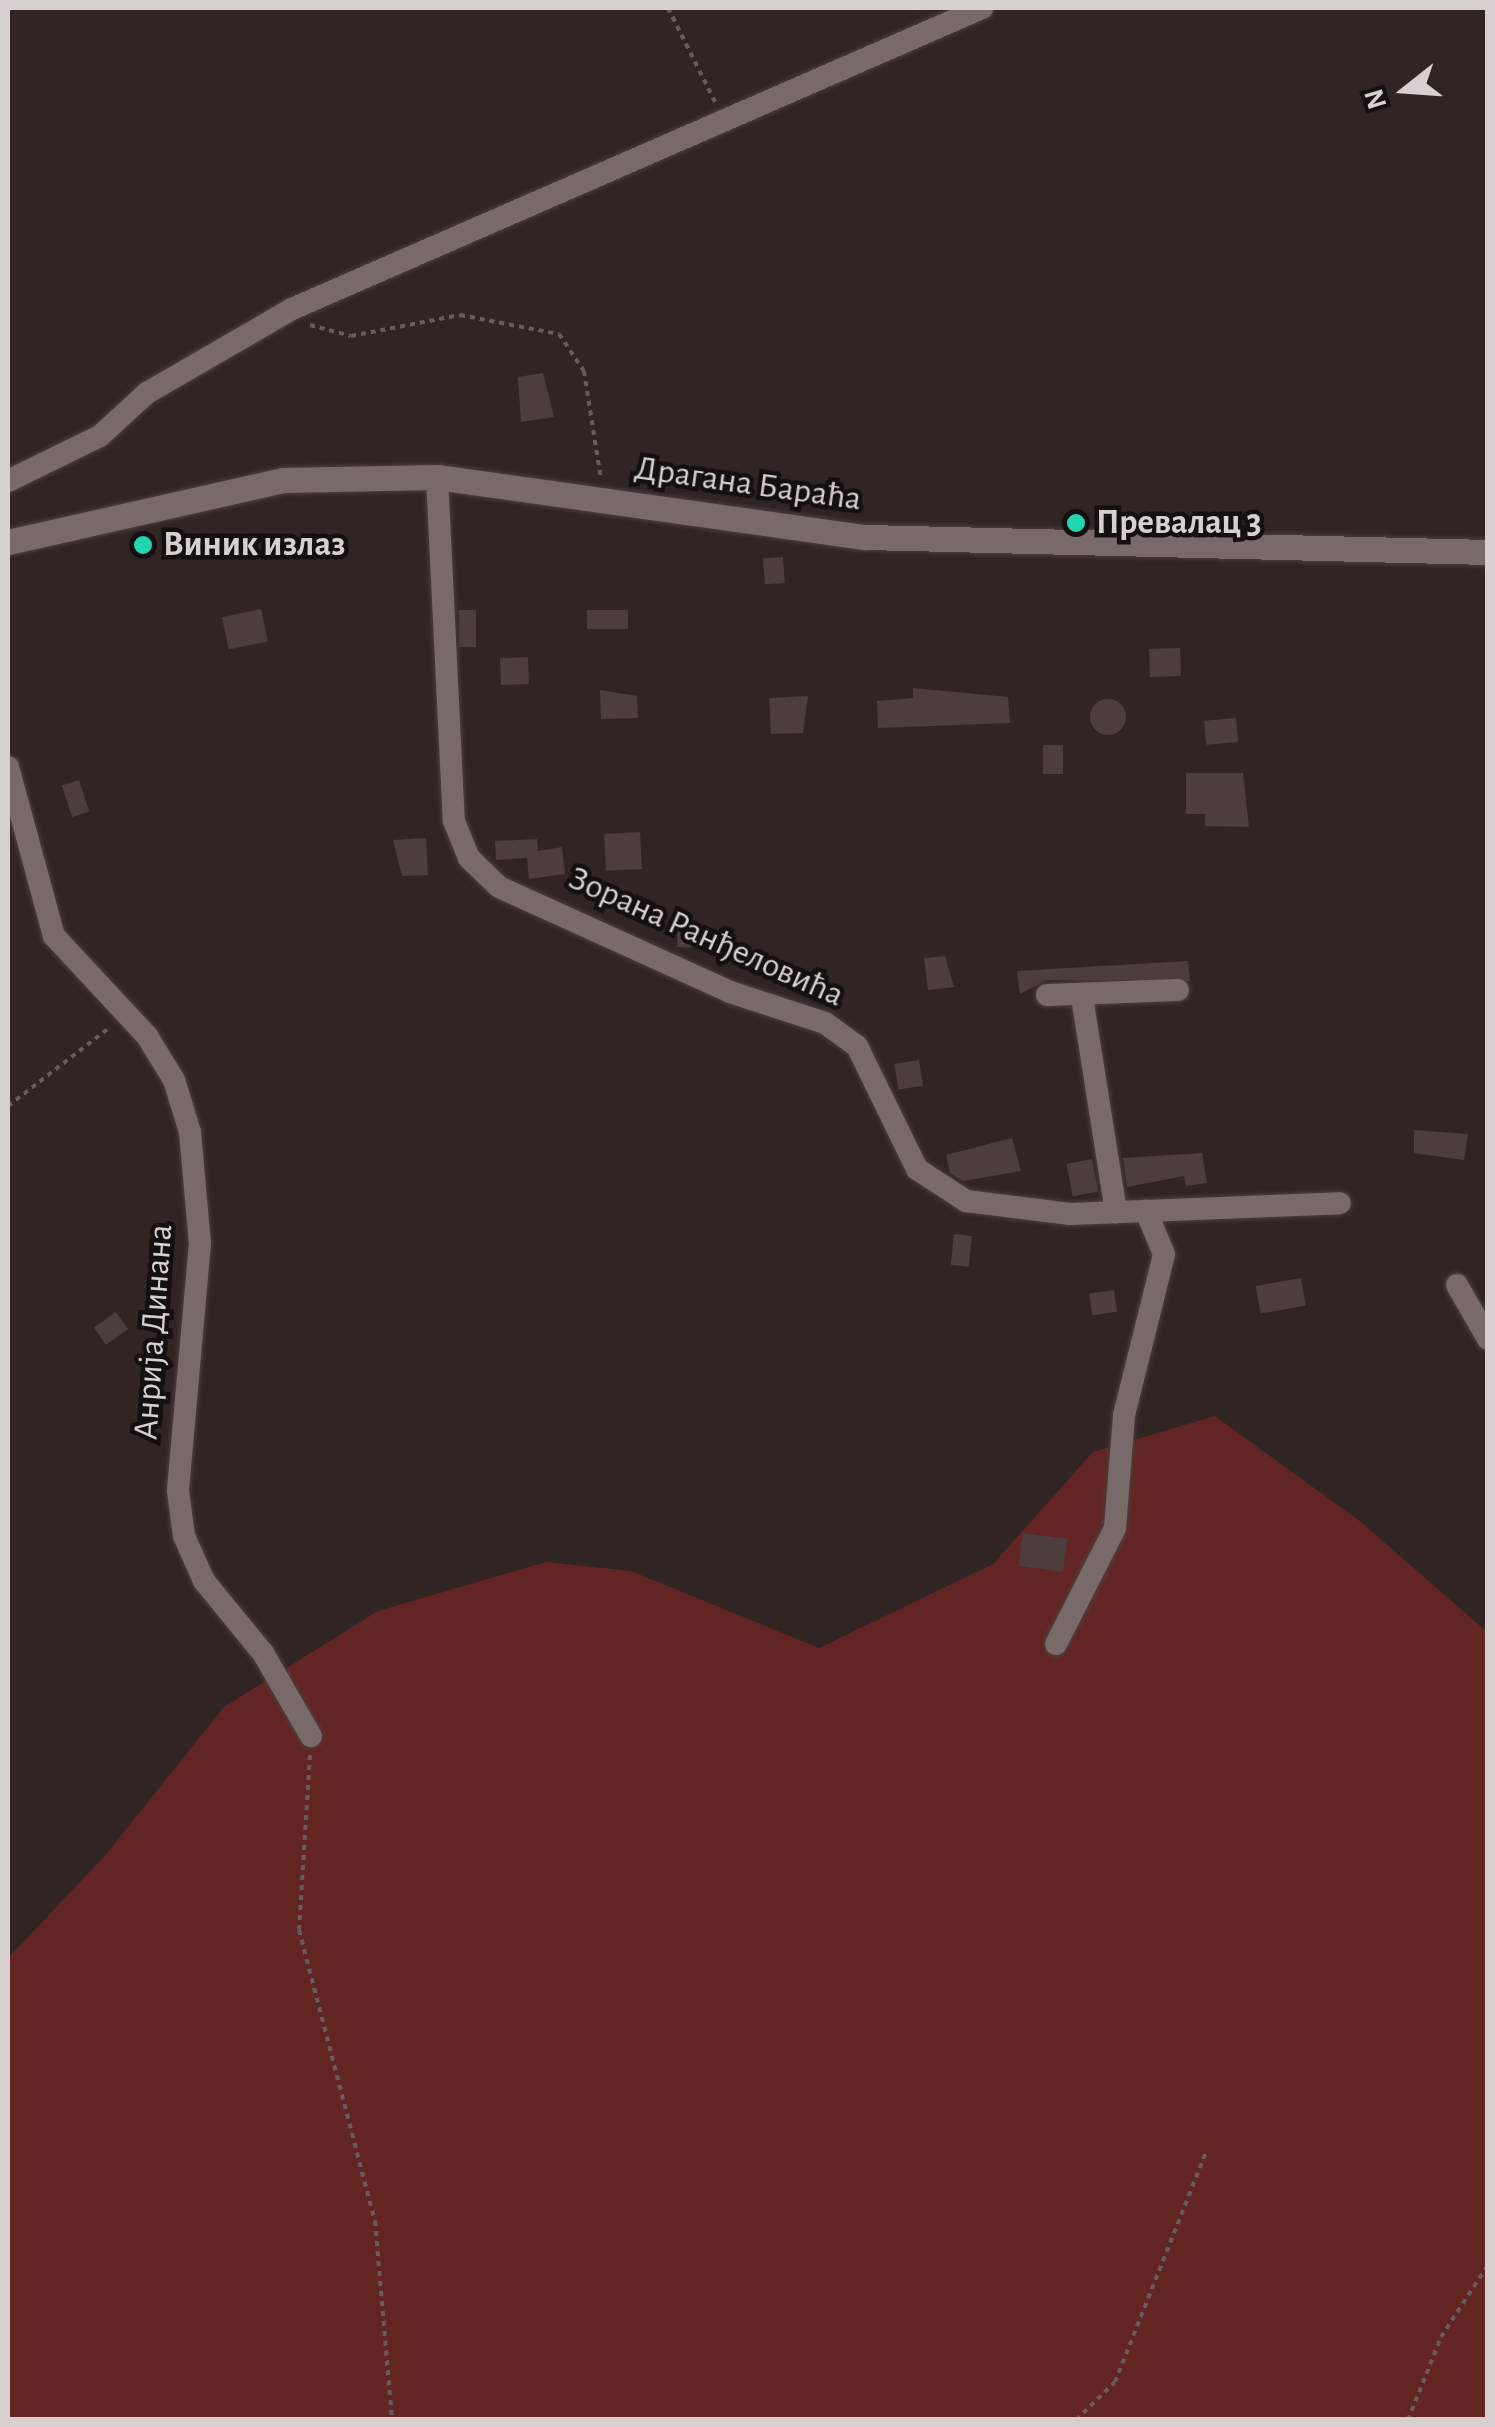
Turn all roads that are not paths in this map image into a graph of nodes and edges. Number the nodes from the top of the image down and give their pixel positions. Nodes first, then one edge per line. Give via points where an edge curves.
1 (982, 8) edge
2 (437, 477) junction
3 (8, 482) edge
4 (8, 542) edge
5 (1488, 552) edge
6 (8, 766) edge
7 (1178, 990) dead end
8 (1047, 995) dead end
9 (1082, 997) junction
10 (1340, 1203) dead end
11 (1146, 1211) junction
12 (1116, 1212) junction
13 (1457, 1285) dead end
14 (1488, 1339) edge
15 (1056, 1644) dead end
16 (311, 1736) road end

1 - 3 street via 292,309 147,393 100,436
2 - 4 street, Драгана Бараћа via 283,480
2 - 5 street, Драгана Бараћа via 866,537
2 - 12 street, Зорана Ранђеловића via 454,822 469,858 499,887 730,992 825,1024 857,1046 936,1189 966,1201
6 - 16 street, Анрија Динана via 54,936 174,1080 190,1132 200,1243 178,1490 184,1536 204,1581 263,1653
7 - 9 street
8 - 9 street
9 - 12 street
10 - 11 street, Зорана Ранђеловића
11 - 12 street, Зорана Ранђеловића
11 - 15 street via 1164,1254 1124,1415 1115,1528
13 - 14 street

